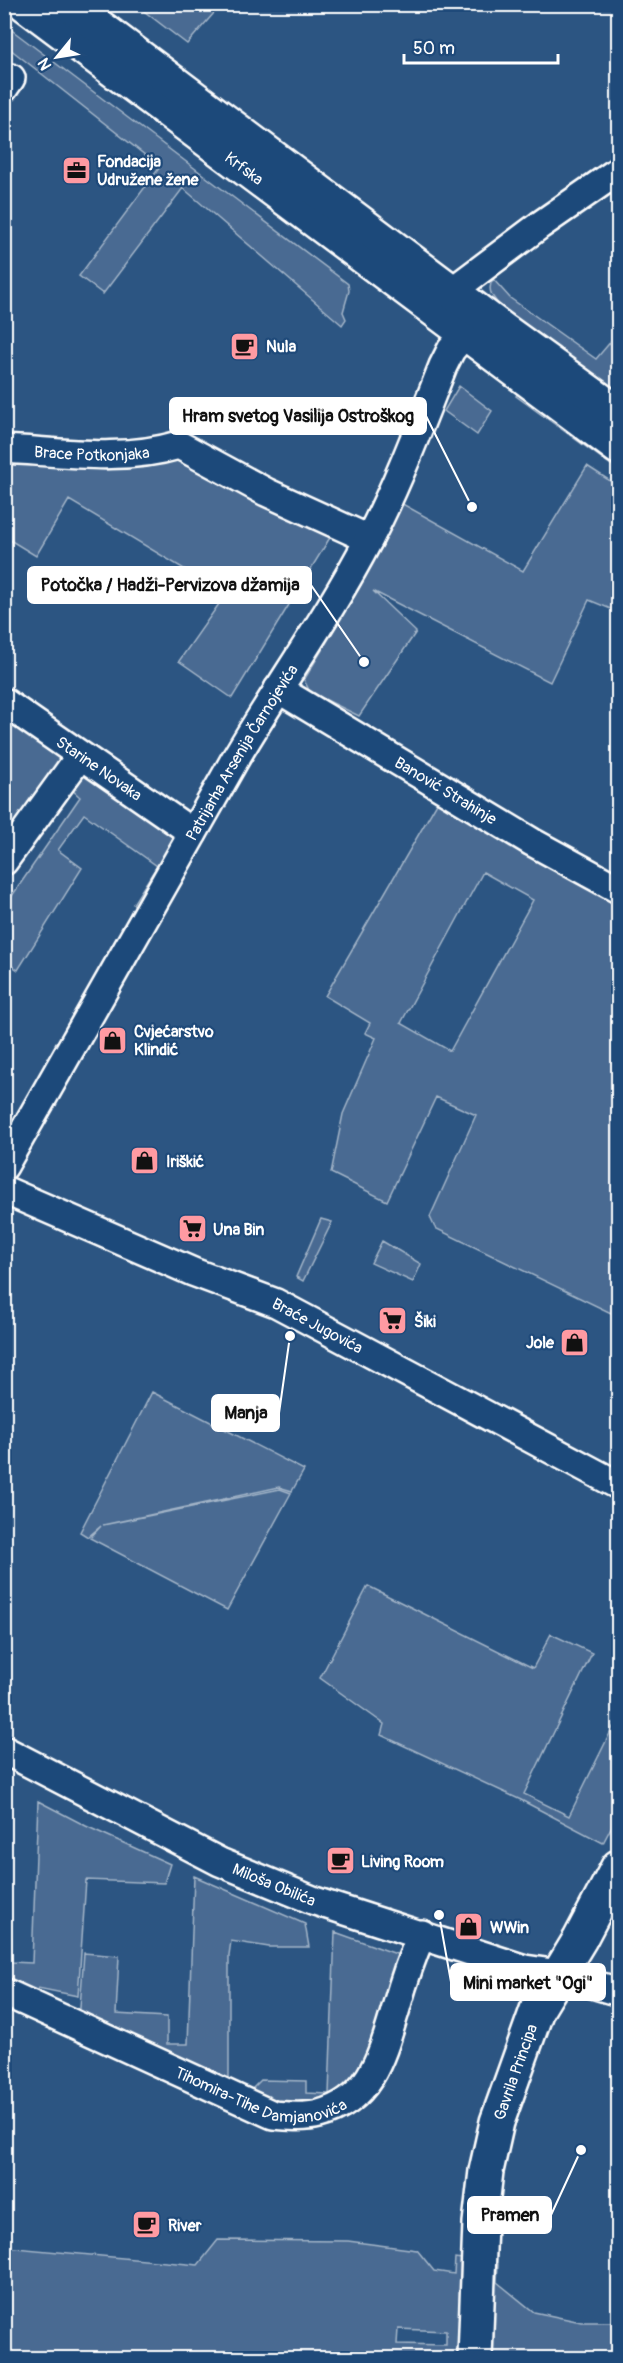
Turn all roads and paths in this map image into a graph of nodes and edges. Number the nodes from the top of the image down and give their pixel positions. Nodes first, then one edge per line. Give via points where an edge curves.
1 (24, 4) edge
2 (69, 4) edge
3 (618, 171) edge
4 (491, 263) junction
5 (452, 291) junction
6 (503, 330) junction
7 (465, 334) junction
8 (618, 413) edge
9 (618, 447) edge
10 (4, 449) edge
11 (369, 539) junction
12 (278, 688) junction
13 (4, 702) edge
14 (80, 756) junction
15 (193, 833) junction
16 (4, 861) edge
17 (618, 889) edge
18 (4, 1166) edge
19 (4, 1190) edge
20 (618, 1485) edge
21 (4, 1750) edge
22 (618, 1867) edge
23 (422, 1934) junction
24 (559, 1974) junction
25 (618, 1989) edge
26 (4, 1992) edge
27 (475, 2358) edge

1 - 7 main road, Krfska
2 - 5 main road, Krfska
3 - 4 street
4 - 5 street
4 - 6 street via 477,288 483,304
5 - 6 main road, Krfska
6 - 8 main road, Krfska
7 - 9 main road, Krfska
7 - 11 street, Patrijarha Arsenija Čarnojevića via 443,366
10 - 11 street, Brace Potkonjaka via 112,455 179,445 266,492
11 - 12 street, Patrijarha Arsenija Čarnojevića via 309,643
12 - 15 street, Patrijarha Arsenija Čarnojevića
12 - 17 street, Banović Strahinje via 532,842
13 - 14 street, Starine Novaka
14 - 15 street, Starine Novaka
14 - 16 street
15 - 18 street, Patrijarha Arsenija Čarnojevića
19 - 20 street, Braće Jugovića via 193,1272 276,1303
21 - 23 street, Miloša Obilića via 220,1862 315,1901
22 - 24 main road, Gavrila Principa
23 - 24 street, Miloša Obilića via 525,1969
23 - 26 street, Tihomira-Tihe Damjanovića via 382,2056 371,2077 356,2094 334,2108 300,2117 273,2115
24 - 25 street, Miloša Obilića
24 - 27 main road, Gavrila Principa via 537,2010 497,2122 486,2171 477,2261

